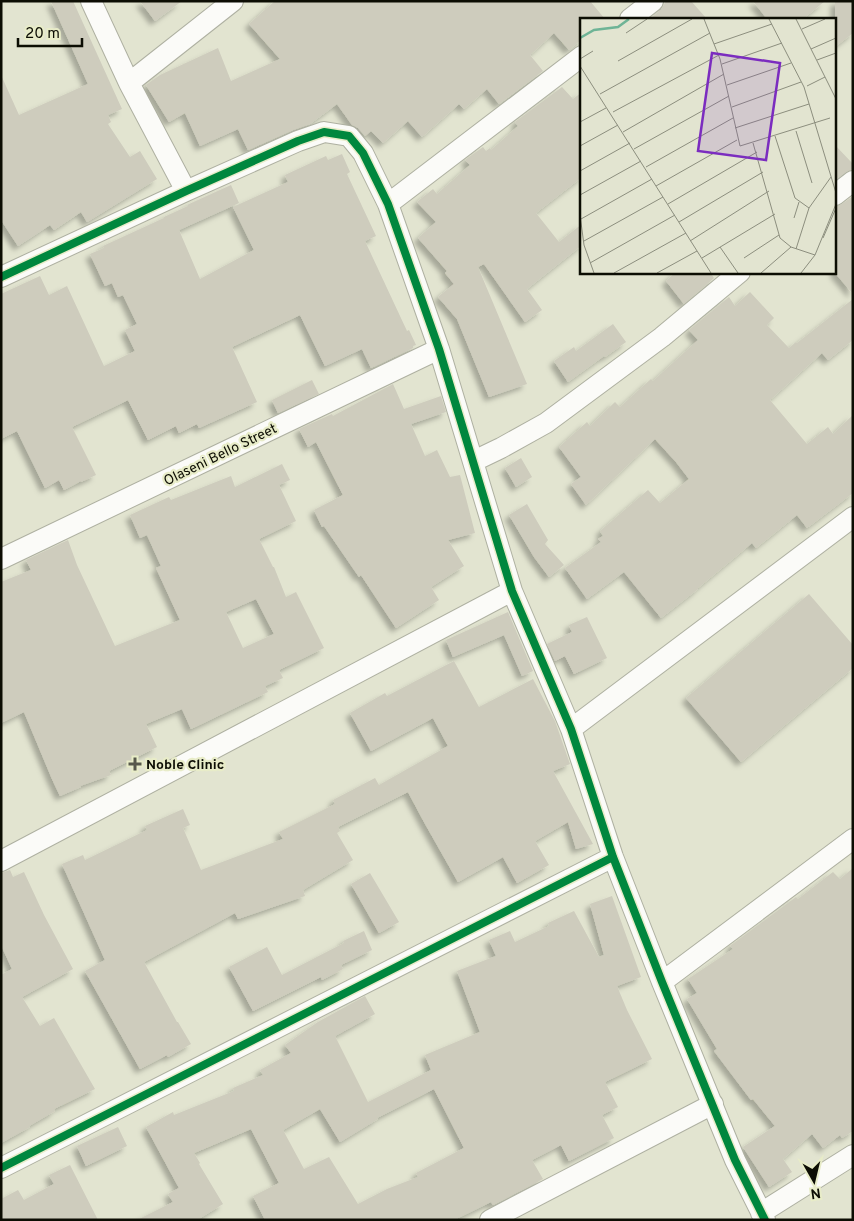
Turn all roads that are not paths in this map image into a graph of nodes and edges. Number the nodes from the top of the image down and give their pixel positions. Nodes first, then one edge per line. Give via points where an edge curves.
1 (91, 1) edge
2 (234, 1) edge
3 (653, 1) edge
4 (631, 18) edge
5 (580, 58) edge
6 (128, 83) junction
7 (853, 181) edge
8 (186, 191) junction
9 (836, 194) edge
10 (388, 204) junction
11 (738, 274) edge
12 (1, 277) edge
13 (440, 349) junction
14 (474, 461) junction
15 (853, 517) edge
16 (1, 559) edge
17 (512, 591) junction
18 (571, 729) junction
19 (853, 839) edge
20 (613, 857) junction
21 (1, 861) edge
22 (662, 982) junction
23 (712, 1104) junction
24 (853, 1155) edge
25 (1, 1168) edge
26 (763, 1216) edge
27 (490, 1220) edge

1 - 6 street
2 - 6 street
3 - 4 street
5 - 10 street
6 - 8 street
7 - 9 street
8 - 10 street via 324,132 349,136 363,153
8 - 12 street
10 - 13 street
11 - 14 street via 662,337 546,423
13 - 14 street
13 - 16 street, Olaseni Bello Street
14 - 17 street
15 - 18 street
17 - 18 street
17 - 21 street
18 - 20 street
19 - 22 street
20 - 22 street
20 - 25 street
22 - 23 street
23 - 26 street via 734,1160
23 - 27 street
24 - 26 street

